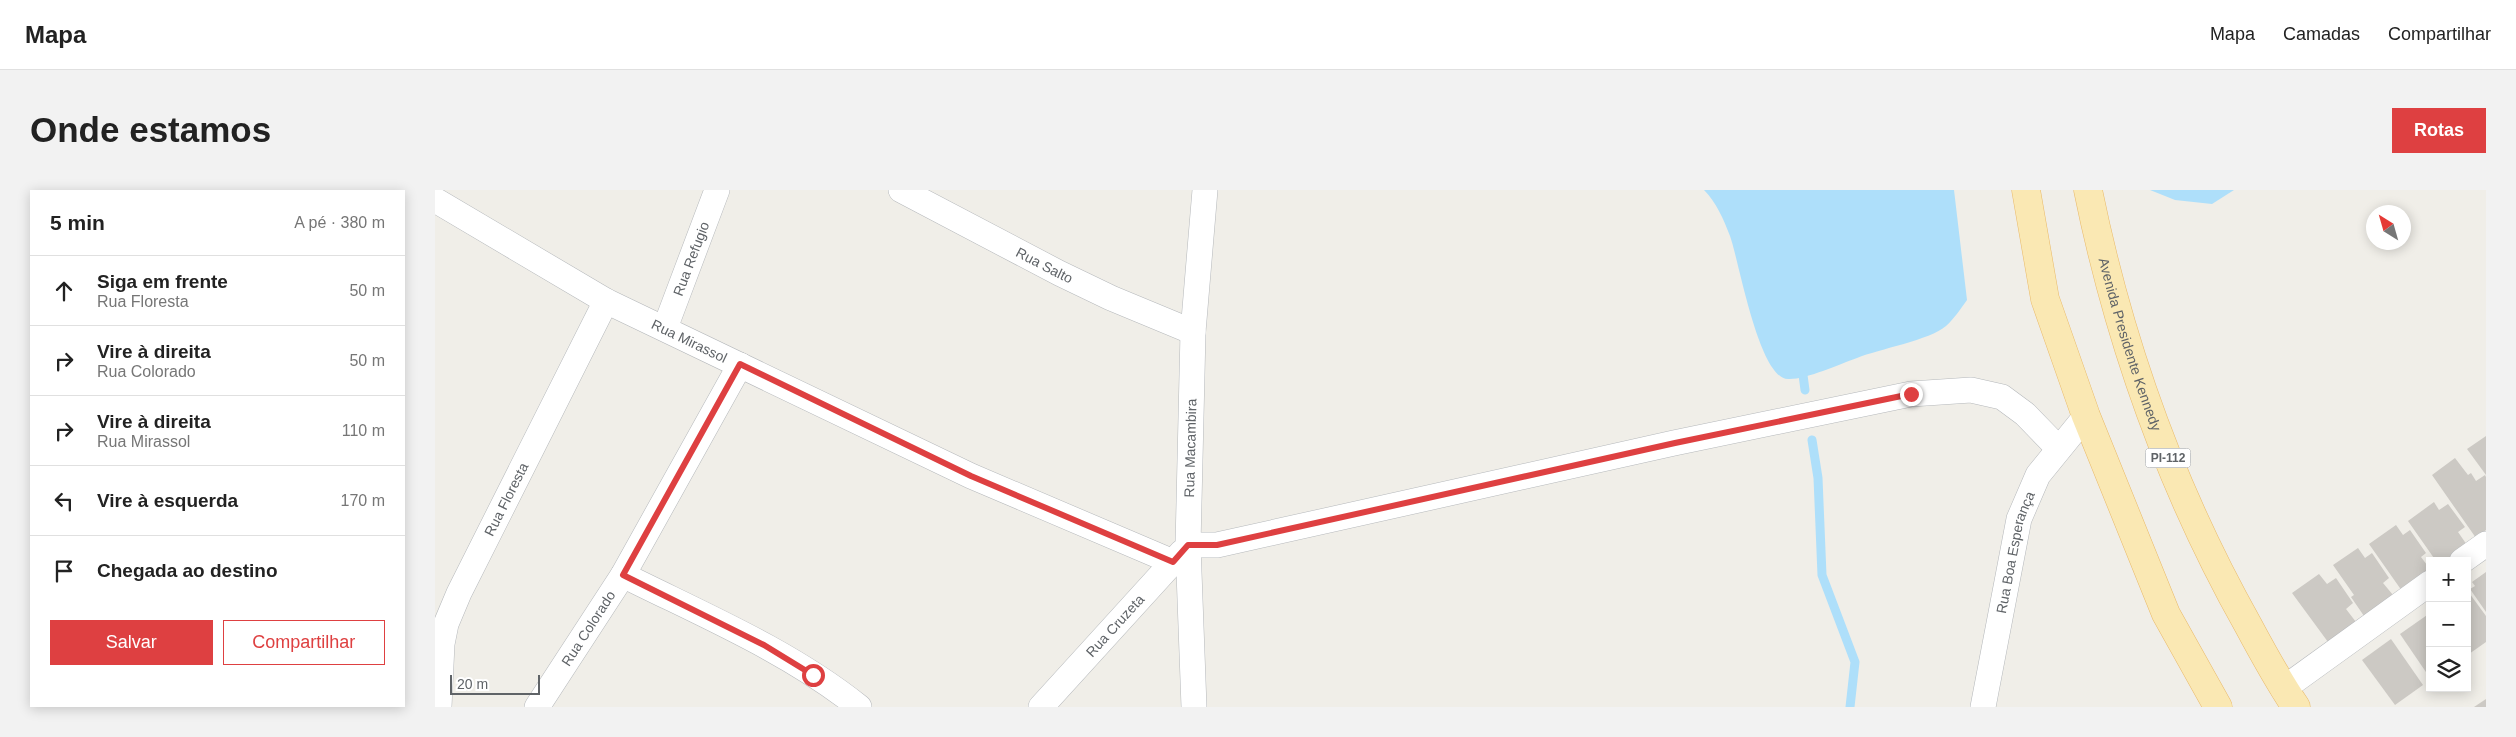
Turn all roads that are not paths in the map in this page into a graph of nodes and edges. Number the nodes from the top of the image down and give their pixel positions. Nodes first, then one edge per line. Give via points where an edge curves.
1 (717, 190) edge
2 (901, 190) edge
3 (1205, 190) edge
4 (2026, 190) edge
5 (2088, 190) edge
6 (435, 200) edge
7 (605, 301) junction
8 (665, 328) junction
9 (1193, 332) junction
10 (740, 364) junction
11 (2086, 416) junction
12 (2058, 448) junction
13 (2486, 544) edge
14 (1181, 554) junction
15 (2468, 557) edge
16 (623, 575) junction
17 (2426, 586) edge
18 (2289, 698) edge
19 (439, 707) edge
20 (537, 707) edge
21 (859, 707) edge
22 (1041, 707) edge
23 (1194, 707) edge
24 (1983, 707) edge
25 (2217, 707) edge

1 - 8 street, Rua Refugio
2 - 9 street, Rua Salto via 1068,277
3 - 9 street, Rua Macambira
4 - 11 main road via 2045,299
5 - 18 main road, Avenida Presidente Kennedy / PI-112 via 2107,280 2161,443 2223,582
6 - 7 street, Rua Mirassol
7 - 8 street, Rua Mirassol
7 - 19 street, Rua Floresta via 459,592 442,644
8 - 10 street, Rua Mirassol
9 - 14 street, Rua Macambira
10 - 14 street, Rua Mirassol via 971,476
10 - 16 street, Rua Colorado
11 - 12 street, Rua Boa Esperança
11 - 25 main road via 2166,614
12 - 14 street via 2025,414 2002,397 1971,390 1911,394 1675,443
12 - 24 street, Rua Boa Esperança via 2038,475 2019,519
13 - 15 street
14 - 22 street, Rua Cruzeta
14 - 23 street, Rua Macambira
16 - 20 street, Rua Colorado
16 - 21 street via 764,645
17 - 18 street

